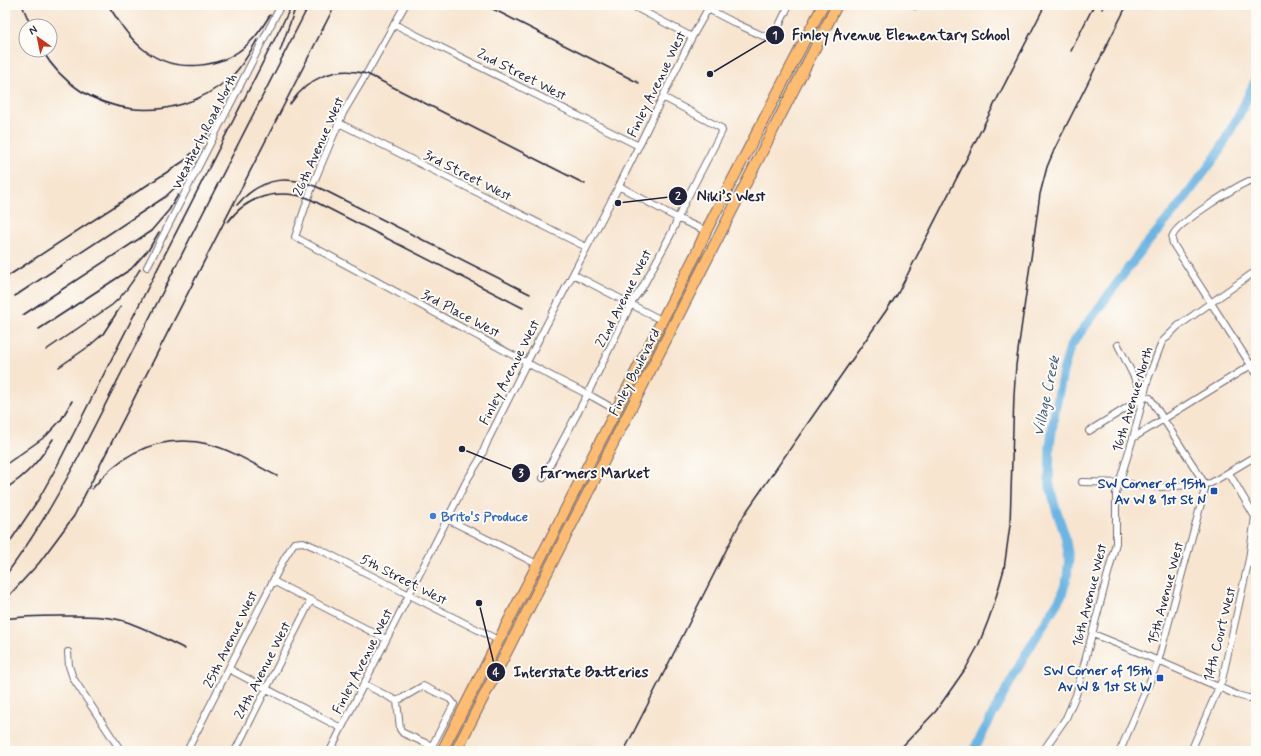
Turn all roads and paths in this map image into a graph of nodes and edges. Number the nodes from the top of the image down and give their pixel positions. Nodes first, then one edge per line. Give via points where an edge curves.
1 (281, 5) edge
2 (404, 5) edge
3 (631, 5) edge
4 (789, 5) edge
5 (823, 5) edge
6 (837, 5) edge
7 (709, 7) edge
8 (394, 24) junction
9 (692, 37) junction
10 (798, 54) junction
11 (809, 59) junction
12 (663, 97) junction
13 (339, 123) junction
14 (638, 146) junction
15 (1255, 183) edge
16 (619, 186) junction
17 (677, 218) junction
18 (706, 231) junction
19 (295, 237) joint
20 (718, 237) junction
21 (586, 247) junction
22 (147, 267) dead end
23 (1256, 271) edge
24 (573, 274) junction
25 (1211, 303) junction
26 (632, 304) junction
27 (661, 320) junction
28 (673, 326) junction
29 (1118, 345) dead end
30 (527, 362) junction
31 (1253, 363) edge
32 (1256, 373) edge
33 (587, 394) junction
34 (1144, 397) junction
35 (616, 410) junction
36 (628, 415) junction
37 (1163, 419) junction
38 (1089, 431) dead end
39 (1132, 438) junction
40 (1256, 456) edge
41 (1229, 473) junction
42 (542, 478) dead end
43 (1082, 482) dead end
44 (1118, 483) junction
45 (1205, 484) junction
46 (569, 502) junction
47 (582, 505) junction
48 (1255, 517) edge
49 (447, 519) junction
50 (298, 542) joint
51 (537, 564) junction
52 (549, 569) junction
53 (273, 581) junction
54 (409, 595) junction
55 (311, 600) junction
56 (1092, 634) junction
57 (386, 639) junction
58 (498, 640) junction
59 (510, 646) junction
60 (68, 652) dead end
61 (1158, 662) junction
62 (229, 669) junction
63 (364, 684) junction
64 (1219, 688) junction
65 (266, 689) junction
66 (1256, 698) edge
67 (397, 701) junction
68 (342, 728) junction
69 (120, 751) edge
70 (188, 751) edge
71 (235, 751) edge
72 (330, 751) edge
73 (442, 751) edge
74 (456, 751) edge
75 (1043, 751) edge
76 (1120, 751) edge
77 (1191, 751) edge

1 - 22 street, Weatherly Road North
2 - 8 street, 26th Avenue West
3 - 9 street
4 - 7 street via 772,40 737,24
5 - 10 main road, Finley Boulevard
6 - 11 main road, Finley Boulevard
7 - 9 street, Finley Avenue West
8 - 13 street, 26th Avenue West
8 - 14 street, 2nd Street West
9 - 12 street, Finley Avenue West
10 - 11 main road
10 - 18 main road, Finley Boulevard
11 - 20 main road, Finley Boulevard
12 - 14 street, Finley Avenue West
12 - 17 street, 22nd Avenue West via 722,131
13 - 19 street, 26th Avenue West via 313,184
13 - 21 street, 3rd Street West
14 - 16 street, Finley Avenue West
15 - 25 street via 1245,183 1190,218 1173,234 1175,247
16 - 17 street
16 - 21 street, Finley Avenue West
17 - 18 street
17 - 26 street, 22nd Avenue West
18 - 20 main road
18 - 27 main road, Finley Boulevard
19 - 30 street, 3rd Place West
20 - 28 main road, Finley Boulevard
21 - 24 street, Finley Avenue West
23 - 25 street, 16th Avenue North
24 - 26 street
24 - 30 street, Finley Avenue West
25 - 31 street
25 - 34 street, 16th Avenue North via 1178,326 1162,342
26 - 27 street
26 - 33 street, 22nd Avenue West
27 - 28 main road
27 - 35 main road, Finley Boulevard
28 - 36 main road, Finley Boulevard
29 - 34 street
30 - 33 street, 3rd Place West
30 - 49 street, Finley Avenue West via 480,459
31 - 32 street
31 - 37 street
33 - 35 street, 3rd Place West
33 - 42 street, 22nd Avenue West
34 - 37 street via 1150,398
34 - 38 street
34 - 39 street, 16th Avenue North
35 - 36 main road
35 - 46 main road, Finley Boulevard
36 - 47 main road, Finley Boulevard
37 - 39 street
37 - 45 street
39 - 44 street, 16th Avenue North
40 - 41 street
41 - 45 street
41 - 48 street
43 - 44 street
44 - 45 street via 1160,487
44 - 56 street, 16th Avenue West via 1116,543
45 - 61 street, 15th Avenue West via 1206,489
46 - 47 main road
46 - 51 main road, Finley Boulevard
47 - 52 main road, Finley Boulevard
48 - 64 street, 14th Court West via 1249,559
49 - 51 street
49 - 54 street, Finley Avenue West
50 - 53 street, 25th Avenue West via 292,545
50 - 54 street, 5th Street West via 317,548
51 - 52 main road
51 - 58 main road, Finley Boulevard
52 - 59 main road, Finley Boulevard
53 - 55 street
53 - 62 street, 25th Avenue West
54 - 57 street, Finley Avenue West
54 - 58 street, 5th Street West
55 - 57 street
55 - 65 street, 24th Avenue West
56 - 61 street
56 - 75 street, 16th Avenue West via 1076,695 1066,718
57 - 63 street, Finley Avenue West
58 - 59 main road
58 - 73 main road, Finley Boulevard
59 - 74 main road, Finley Boulevard
60 - 69 street via 73,678
61 - 64 street
61 - 76 street, 15th Avenue West
62 - 65 street
62 - 70 street, 25th Avenue West
63 - 67 street
63 - 68 street, Finley Avenue West
64 - 66 street via 1237,696
64 - 77 street, 14th Court West
65 - 68 street
65 - 71 street, 24th Avenue West
67 - 67 street via 398,727 403,733 434,745 454,704 450,699 423,686
68 - 72 street, Finley Avenue West

